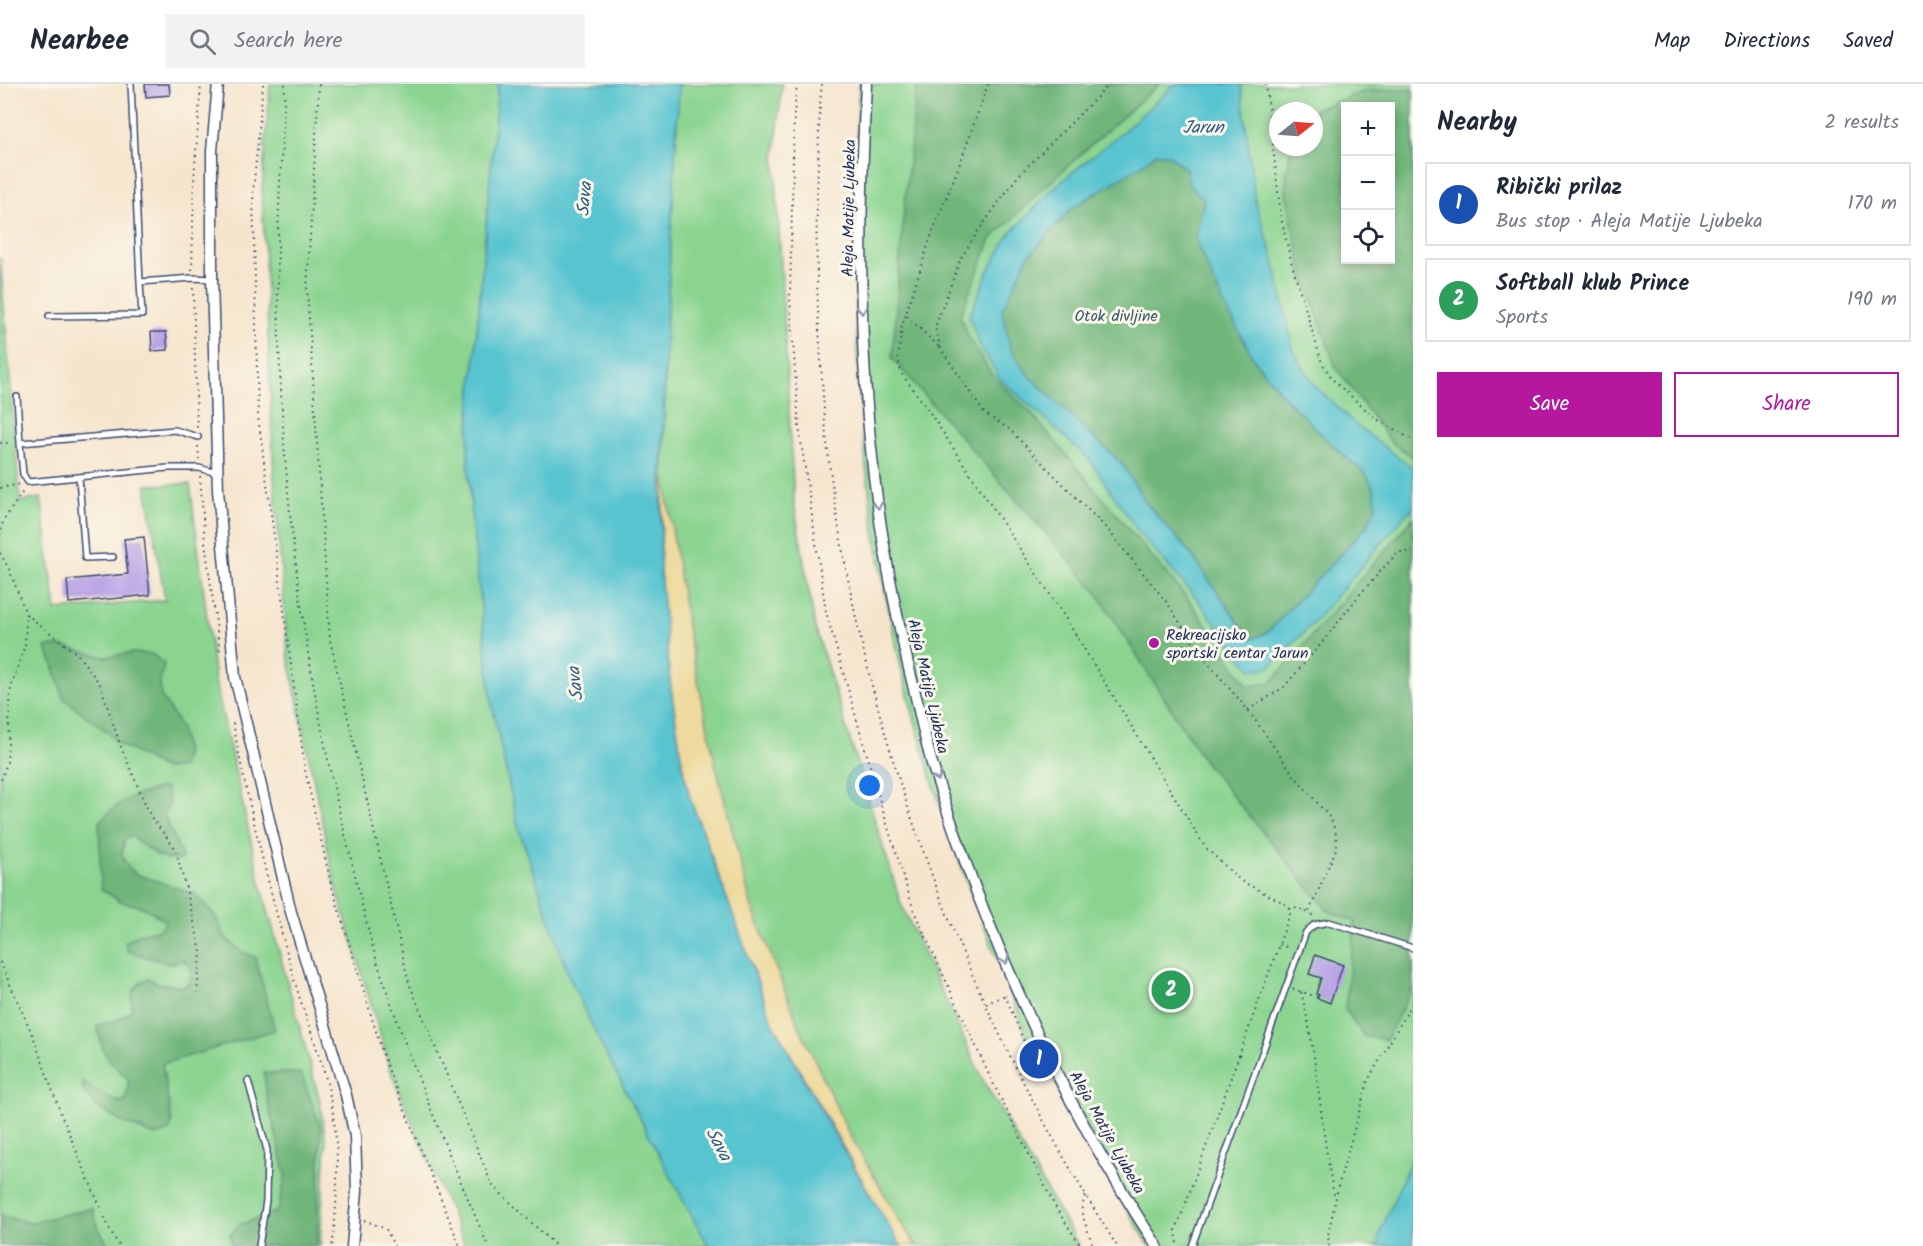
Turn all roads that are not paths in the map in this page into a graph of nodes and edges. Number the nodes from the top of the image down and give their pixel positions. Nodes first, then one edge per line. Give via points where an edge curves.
1 (131, 84) edge
2 (218, 84) edge
3 (866, 84) edge
4 (212, 279) junction
5 (140, 282) junction
6 (49, 316) dead end
7 (17, 397) dead end
8 (198, 437) road end
9 (20, 443) junction
10 (219, 474) junction
11 (79, 477) junction
12 (113, 557) dead end
13 (1413, 948) edge
14 (248, 1081) dead end
15 (259, 1246) edge
16 (352, 1246) edge
17 (1157, 1246) edge
18 (1192, 1246) edge

1 - 5 lane
2 - 4 street via 212,151
3 -> 17 street, Aleja Matije Ljubeka via 861,254 870,440 900,631 933,768 977,892 1040,1038 1104,1160
4 - 5 lane
4 - 10 street
5 - 6 lane via 142,315
7 - 9 lane
8 - 9 lane via 175,430
9 - 11 lane via 23,474 28,482
10 - 11 lane via 199,468 168,468
10 - 16 street via 235,677 291,912 355,1136 356,1216
11 - 12 lane via 85,558
13 - 18 lane via 1329,922 1310,927
14 - 15 lane via 267,1150 266,1202

